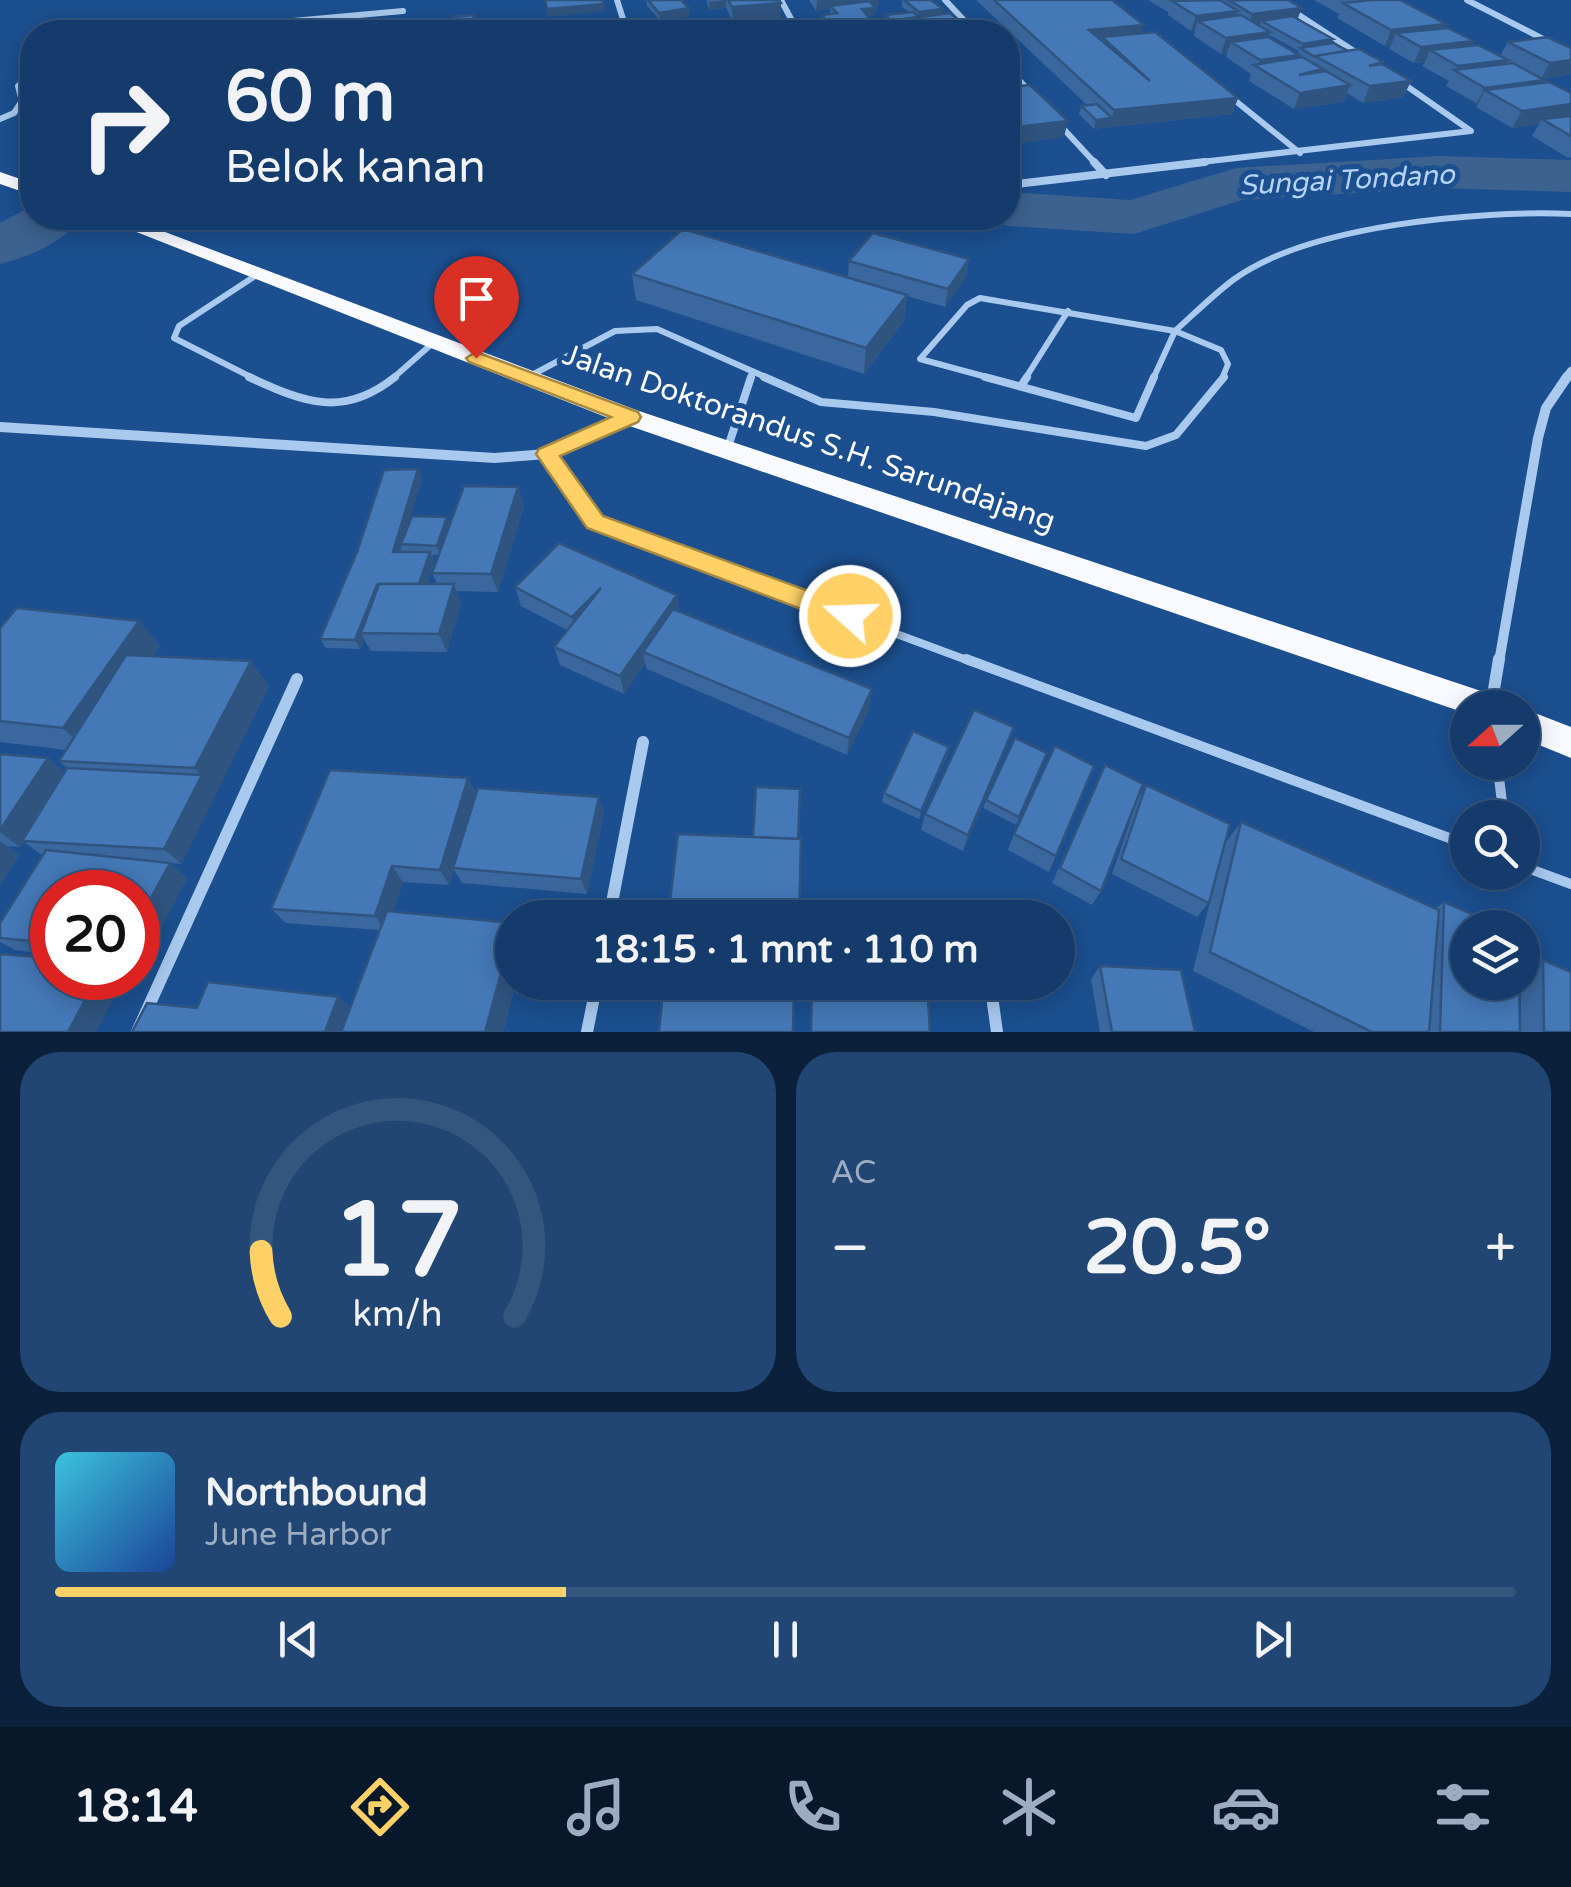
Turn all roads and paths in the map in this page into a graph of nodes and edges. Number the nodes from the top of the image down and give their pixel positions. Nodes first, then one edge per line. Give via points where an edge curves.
1 (945, 0) edge
2 (1276, 0) edge
3 (1467, 0) edge
4 (403, 11) dead end
5 (304, 20) edge
6 (964, 20) edge
7 (1571, 54) edge
8 (1371, 63) edge
9 (1387, 73) edge
10 (1020, 81) edge
11 (1212, 82) edge
12 (1032, 94) edge
13 (20, 104) edge
14 (0, 118) edge
15 (1057, 121) edge
16 (1300, 153) junction
17 (1106, 175) junction
18 (1020, 184) edge
19 (1571, 214) edge
20 (142, 230) edge
21 (258, 274) junction
22 (1068, 311) junction
23 (1174, 332) junction
24 (434, 342) junction
25 (1571, 371) edge
26 (752, 373) junction
27 (527, 377) junction
28 (1021, 386) junction
29 (630, 417) junction
30 (0, 427) edge
31 (727, 450) junction
32 (547, 454) junction
33 (298, 680) dead end
34 (1493, 690) edge
35 (1450, 694) edge
36 (1540, 730) edge
37 (642, 742) dead end
38 (1571, 743) edge
39 (1450, 839) edge
40 (1540, 873) edge
41 (1571, 884) edge
42 (612, 900) edge
43 (594, 1000) edge
44 (992, 1000) edge
45 (136, 1032) edge
46 (588, 1032) edge
47 (996, 1032) edge

1 - 6 street
2 - 8 street
3 - 7 street
4 - 5 street
9 - 16 street via 1471,131
10 - 12 street
11 - 16 street
13 - 14 street
15 - 17 street
16 - 17 street
17 - 18 street
19 - 23 lane via 1523,212 1400,225 1296,249 1236,278
20 - 21 highway, Jalan Doktorandus S.H. Sarundajang
21 - 24 highway, Jalan Doktorandus S.H. Sarundajang
21 - 24 lane via 179,326 174,338 307,401 333,405 367,396
22 - 23 lane
22 - 28 lane
22 - 28 lane via 980,298 920,359
23 - 26 lane via 1216,345 1229,366 1176,435 1146,446 934,412 822,402
23 - 28 lane via 1136,418
24 - 27 highway, Jalan Doktorandus S.H. Sarundajang
25 - 34 street via 1546,408 1538,438
26 - 27 lane via 657,329 629,328
26 - 31 lane
27 - 29 highway, Jalan Doktorandus S.H. Sarundajang
29 - 31 highway, Jalan Doktorandus S.H. Sarundajang
29 - 32 street
30 - 32 street via 495,458
31 - 35 highway, Jalan Doktorandus S.H. Sarundajang
32 - 39 lane via 595,522
33 - 45 street
36 - 38 highway
37 - 42 street
40 - 41 lane
43 - 46 street
44 - 47 street

